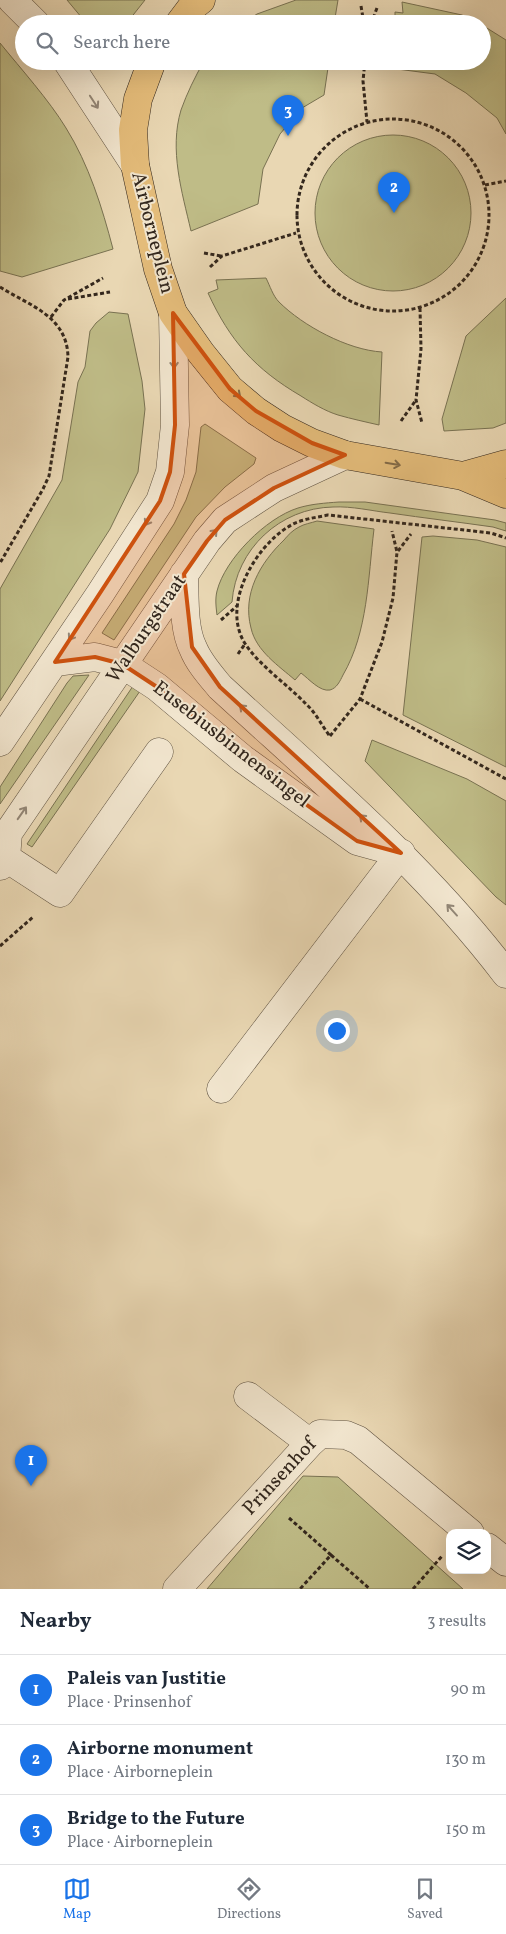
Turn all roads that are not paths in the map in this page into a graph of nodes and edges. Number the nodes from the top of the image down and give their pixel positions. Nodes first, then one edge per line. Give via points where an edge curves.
1 (12, 0) edge
2 (201, 0) edge
3 (27, 15) edge
4 (186, 15) edge
5 (73, 70) edge
6 (149, 70) edge
7 (135, 165) junction
8 (173, 312) junction
9 (345, 455) junction
10 (506, 464) edge
11 (464, 476) junction
12 (506, 494) edge
13 (184, 574) junction
14 (55, 662) junction
15 (122, 664) junction
16 (0, 742) edge
17 (159, 752) dead end
18 (401, 853) junction
19 (2, 859) edge
20 (506, 974) edge
21 (221, 1089) dead end
22 (248, 1396) dead end
23 (310, 1443) junction
24 (465, 1529) edge
25 (491, 1550) edge
26 (506, 1562) edge
27 (177, 1589) edge

1 - 3 street
2 - 4 main road
5 -> 7 street
6 - 7 main road, Airborneplein via 137,106
7 - 8 main road, Airborneplein via 158,270
8 -> 9 main road, Airborneplein via 230,388 256,411 312,443
8 -> 14 street via 175,426 170,472 160,501
9 -> 11 main road, Airborneplein
13 -> 9 street, Walburgstraat via 225,520 274,488
10 - 11 main road, Airborneplein
11 - 12 main road
13 - 15 street, Walburgstraat
18 -> 13 street, Eusebiusbinnensingel via 220,687 202,665 192,647 185,612
14 - 15 street, Eusebiusbinnensingel via 95,657
14 - 16 street
15 - 18 street, Eusebiusbinnensingel via 157,687 243,759 358,841
19 -> 15 street, Walburgstraat via 8,833
17 - 19 street, Walburgstraat via 60,894
20 -> 18 street, Eusebiusbinnensingel
18 - 21 street
22 - 23 street
23 - 24 street, Prinsenhof via 320,1434 346,1435 358,1440
23 - 27 street, Prinsenhof
25 - 26 street

